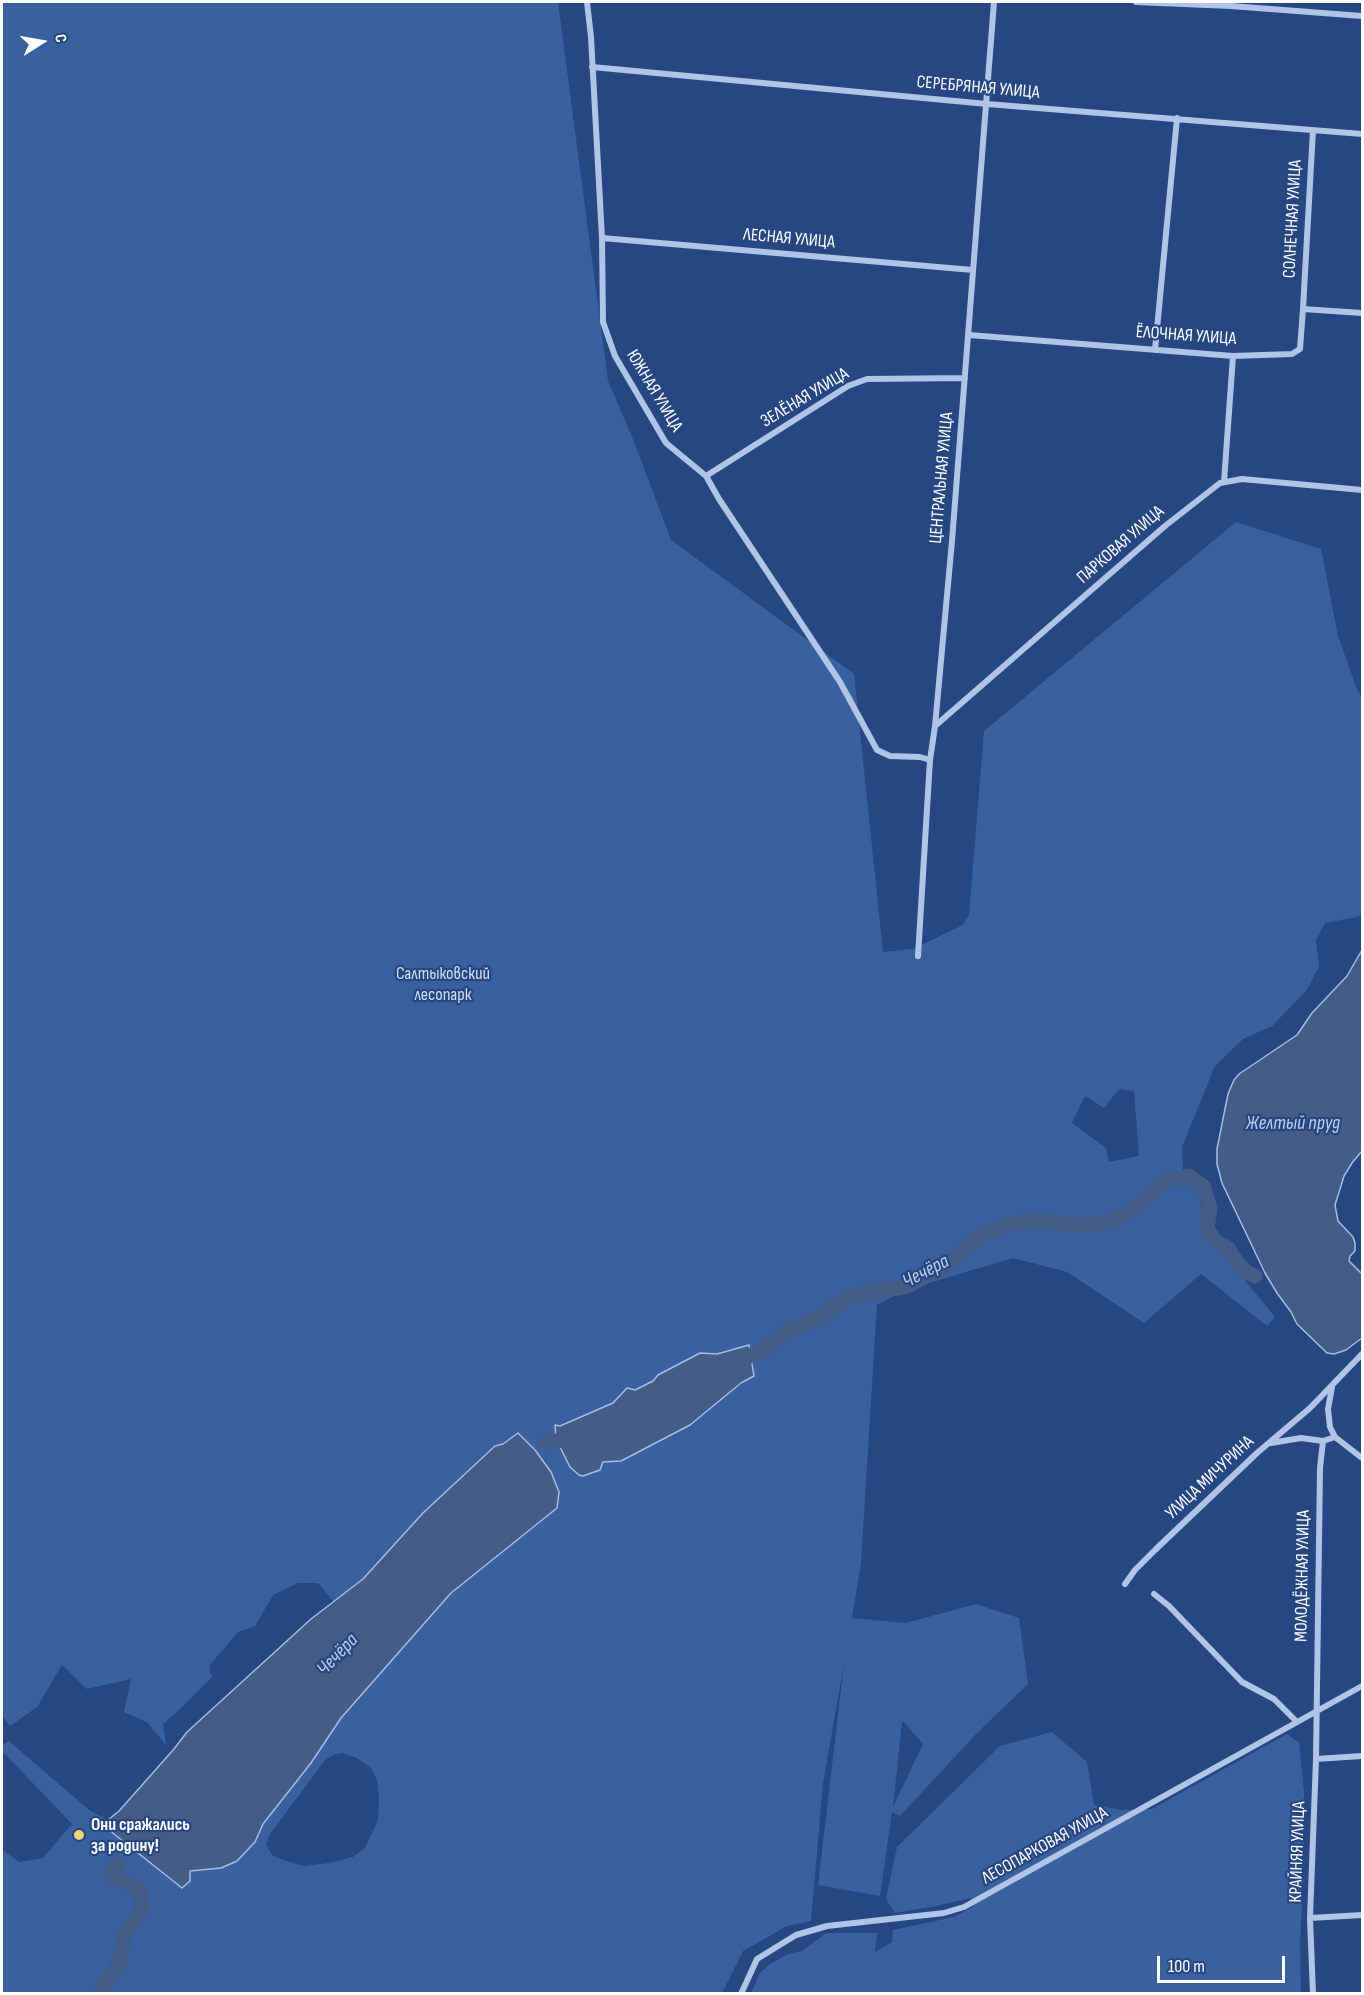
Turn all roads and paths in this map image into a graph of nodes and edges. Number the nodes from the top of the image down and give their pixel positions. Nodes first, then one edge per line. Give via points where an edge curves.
1 (587, 2) edge
2 (994, 2) edge
3 (1136, 2) edge
4 (1362, 16) edge
5 (592, 67) junction
6 (987, 104) junction
7 (1177, 118) junction
8 (1313, 130) junction
9 (1362, 134) edge
10 (602, 238) junction
11 (973, 270) junction
12 (1303, 309) junction
13 (1362, 313) edge
14 (969, 335) junction
15 (1155, 350) junction
16 (1233, 356) junction
17 (965, 378) junction
18 (706, 476) junction
19 (1224, 482) junction
20 (1362, 490) edge
21 (935, 726) junction
22 (930, 760) junction
23 (918, 956) dead end
24 (1362, 1354) edge
25 (1332, 1387) junction
26 (1335, 1437) junction
27 (1323, 1441) junction
28 (1268, 1443) junction
29 (1362, 1458) edge
30 (1125, 1584) dead end
31 (1154, 1594) dead end
32 (1362, 1686) edge
33 (1316, 1711) junction
34 (1297, 1722) junction
35 (1362, 1756) edge
36 (1316, 1759) junction
37 (1362, 1915) edge
38 (1310, 1918) junction
39 (741, 1994) edge
40 (1313, 1994) edge

1 - 5 street, ЮЖНАЯ УЛИЦА
2 - 6 street, ЦЕНТРАЛЬНАЯ УЛИЦА
3 - 4 street
5 - 6 street, СЕРЕБРЯНАЯ УЛИЦА
5 - 10 street, ЮЖНАЯ УЛИЦА
6 - 7 street, СЕРЕБРЯНАЯ УЛИЦА
6 - 11 street, ЦЕНТРАЛЬНАЯ УЛИЦА
7 - 8 street, СЕРЕБРЯНАЯ УЛИЦА
7 - 15 street
8 - 9 street, СЕРЕБРЯНАЯ УЛИЦА
8 - 12 street, СОЛНЕЧНАЯ УЛИЦА
10 - 11 street, ЛЕСНАЯ УЛИЦА
10 - 18 street, ЮЖНАЯ УЛИЦА via 603,322 615,356 666,443
11 - 14 street, ЦЕНТРАЛЬНАЯ УЛИЦА
12 - 13 street
12 - 16 street, ЁЛОЧНАЯ УЛИЦА via 1300,349 1292,354
14 - 15 street, ЁЛОЧНАЯ УЛИЦА
14 - 17 street, ЦЕНТРАЛЬНАЯ УЛИЦА
15 - 16 street, ЁЛОЧНАЯ УЛИЦА
16 - 19 street
17 - 18 street, ЗЕЛЁНАЯ УЛИЦА via 867,379 848,386
17 - 21 street, ЦЕНТРАЛЬНАЯ УЛИЦА
18 - 22 street, ЮЖНАЯ УЛИЦА via 840,682 878,750 890,756
19 - 20 street via 1242,479
19 - 21 street, ПАРКОВАЯ УЛИЦА via 1165,526
21 - 22 street, ЦЕНТРАЛЬНАЯ УЛИЦА
22 - 23 street, ЦЕНТРАЛЬНАЯ УЛИЦА
24 - 25 street
25 - 26 street via 1328,1419
25 - 28 street
26 - 27 street, УЛИЦА МИЧУРИНА
26 - 29 street
27 - 28 street, УЛИЦА МИЧУРИНА via 1301,1438
27 - 33 street, МОЛОДЁЖНАЯ УЛИЦА
28 - 30 street, УЛИЦА МИЧУРИНА
31 - 34 street via 1242,1682 1274,1699
32 - 33 street, ЛЕСОПАРКОВАЯ УЛИЦА
33 - 34 street, ЛЕСОПАРКОВАЯ УЛИЦА
33 - 36 street, КРАЙНЯЯ УЛИЦА
34 - 39 street, ЛЕСОПАРКОВАЯ УЛИЦА via 964,1907 944,1913 827,1926 796,1935 757,1959
35 - 36 street
36 - 38 street, КРАЙНЯЯ УЛИЦА
37 - 38 street
38 - 40 street, КРАЙНЯЯ УЛИЦА

